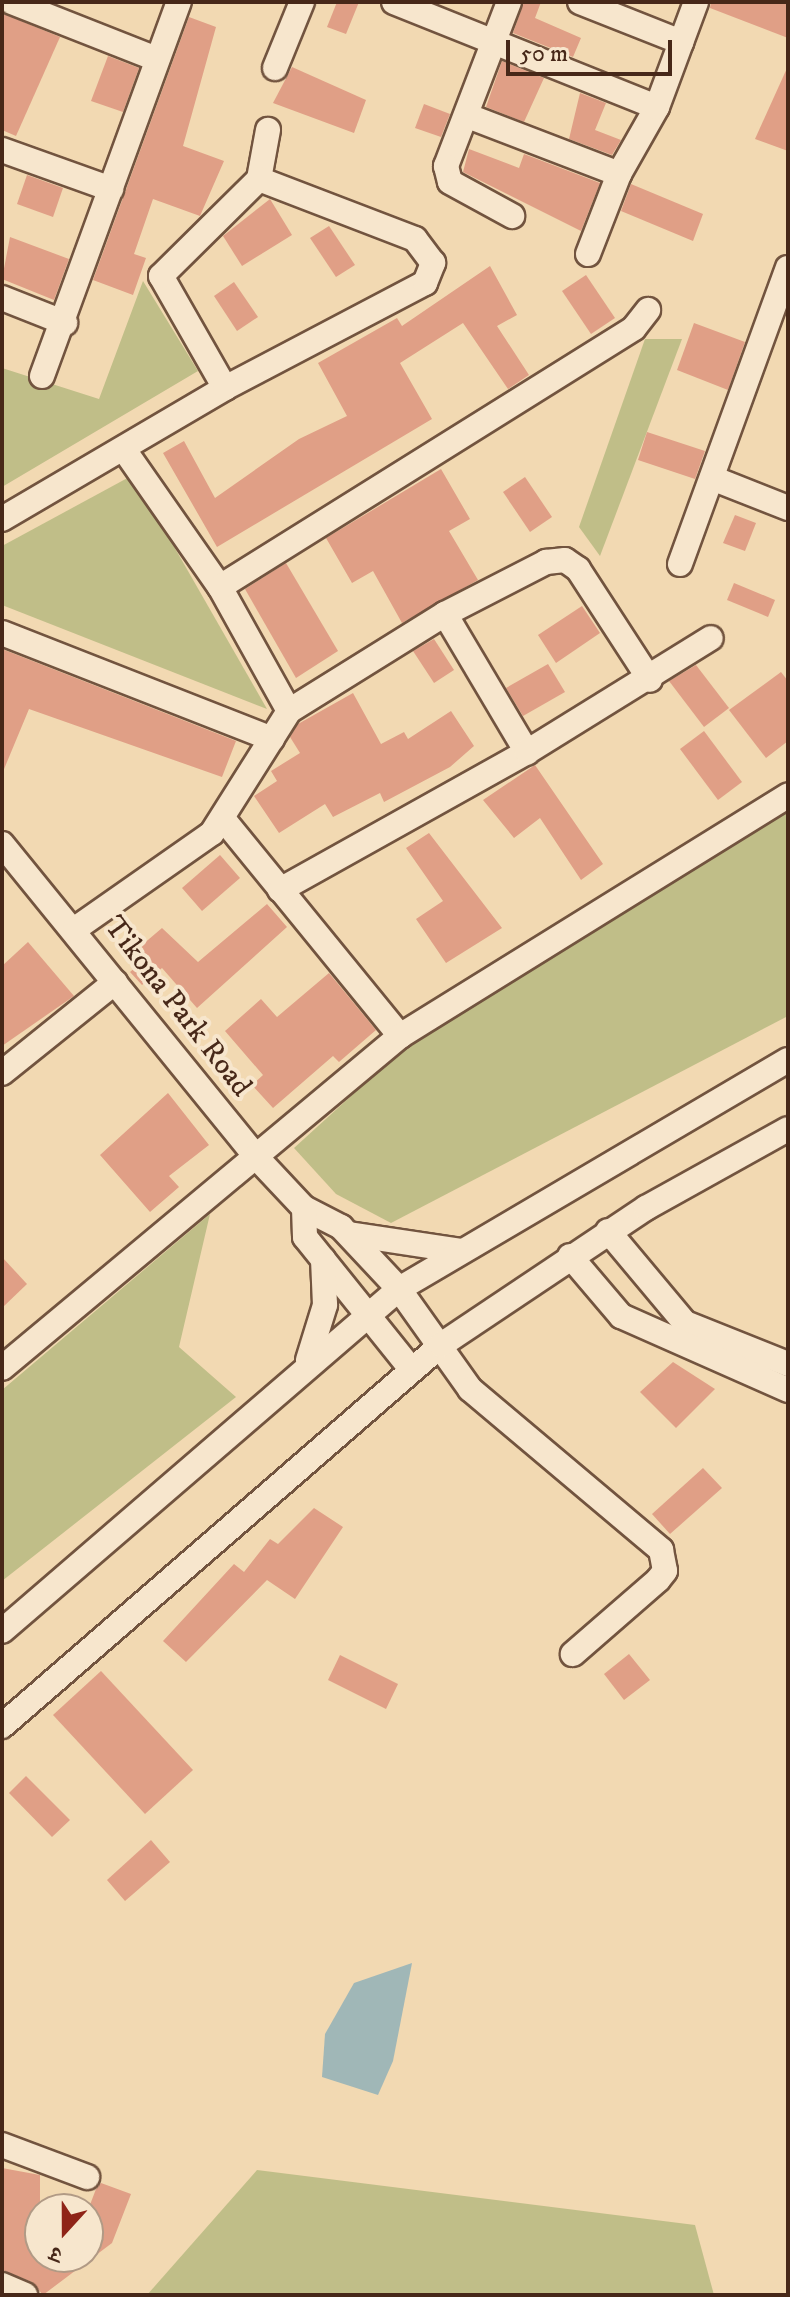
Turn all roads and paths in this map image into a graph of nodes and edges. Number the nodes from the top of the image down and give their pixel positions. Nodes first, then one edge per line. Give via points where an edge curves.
1 (12, 2) edge
2 (179, 2) edge
3 (302, 2) edge
4 (394, 2) edge
5 (509, 2) edge
6 (580, 2) edge
7 (696, 2) edge
8 (495, 42) junction
9 (681, 42) junction
10 (157, 59) junction
11 (275, 68) dead end
12 (657, 107) junction
13 (468, 116) junction
14 (268, 130) dead end
15 (2, 150) edge
16 (619, 174) junction
17 (259, 179) junction
18 (111, 189) junction
19 (512, 216) dead end
20 (588, 254) dead end
21 (788, 268) edge
22 (2, 298) edge
23 (648, 310) dead end
24 (65, 323) junction
25 (778, 332) edge
26 (42, 376) dead end
27 (225, 388) junction
28 (125, 451) junction
29 (712, 478) junction
30 (788, 508) edge
31 (2, 519) edge
32 (680, 564) dead end
33 (220, 587) junction
34 (445, 614) junction
35 (2, 633) edge
36 (711, 638) dead end
37 (650, 680) junction
38 (289, 711) junction
39 (272, 739) junction
40 (527, 752) junction
41 (788, 795) edge
42 (224, 820) junction
43 (2, 844) edge
44 (280, 890) junction
45 (75, 929) junction
46 (115, 982) junction
47 (400, 1036) junction
48 (788, 1060) edge
49 (2, 1073) edge
50 (788, 1129) edge
51 (258, 1159) junction
52 (304, 1208) junction
53 (608, 1231) junction
54 (349, 1234) junction
55 (461, 1251) junction
56 (570, 1256) junction
57 (323, 1259) junction
58 (399, 1289) junction
59 (669, 1308) junction
60 (367, 1312) junction
61 (651, 1329) junction
62 (441, 1345) junction
63 (307, 1362) junction
64 (788, 1364) edge
65 (2, 1368) edge
66 (411, 1369) junction
67 (788, 1390) edge
68 (2, 1631) edge
69 (573, 1654) dead end
70 (2, 1726) edge
71 (2, 2145) edge
72 (87, 2177) dead end
73 (2, 2285) edge
74 (25, 2295) edge

1 - 10 street
2 - 10 street
3 - 11 street
4 - 8 street
5 - 8 street
6 - 9 street
7 - 9 street
8 - 12 street
8 - 13 street
9 - 12 street
10 - 18 street
12 - 16 street
13 - 16 street
13 - 19 street via 446,166 450,182
14 - 17 street
15 - 18 street
16 - 20 street
17 - 27 street via 161,276
17 - 27 street via 415,239 433,263 418,287
18 - 24 street
21 - 25 street
22 - 24 street
23 - 33 street via 634,328
24 - 26 street
25 - 29 street
27 - 28 street
28 - 31 street
28 - 33 street
29 - 30 street
29 - 32 street
33 - 38 street
34 - 37 street via 546,562 565,560 578,569
34 - 38 street
34 - 40 street
35 - 39 street
36 - 37 street
37 - 40 street
38 - 39 street
39 - 42 street
40 - 44 street
41 - 47 street
42 - 44 street
42 - 45 street via 194,848
43 - 45 street, Tikona Park Road
44 - 47 street
45 - 46 street, Tikona Park Road
46 - 49 street
46 - 51 street, Tikona Park Road
47 - 51 street
48 - 55 street
50 - 53 street
51 - 52 street, Tikona Park Road
51 - 65 street
52 - 54 street, Tikona Park Road
52 - 57 street via 305,1237
53 - 56 street
53 - 59 street
54 - 55 street, Tikona Park Road
54 - 58 street, Tikona Park Road
55 - 58 street
56 - 61 street via 621,1316
56 - 62 street
57 - 60 street
57 - 63 street via 325,1305
58 - 60 street
58 - 62 street, Tikona Park Road
59 - 61 street
59 - 64 street via 685,1323
60 - 63 street
60 - 66 street
61 - 67 street
62 - 66 street
62 - 69 street, Tikona Park Road via 485,1403 666,1561 658,1580
63 - 68 street
66 - 70 street
71 - 72 street
73 - 74 street

